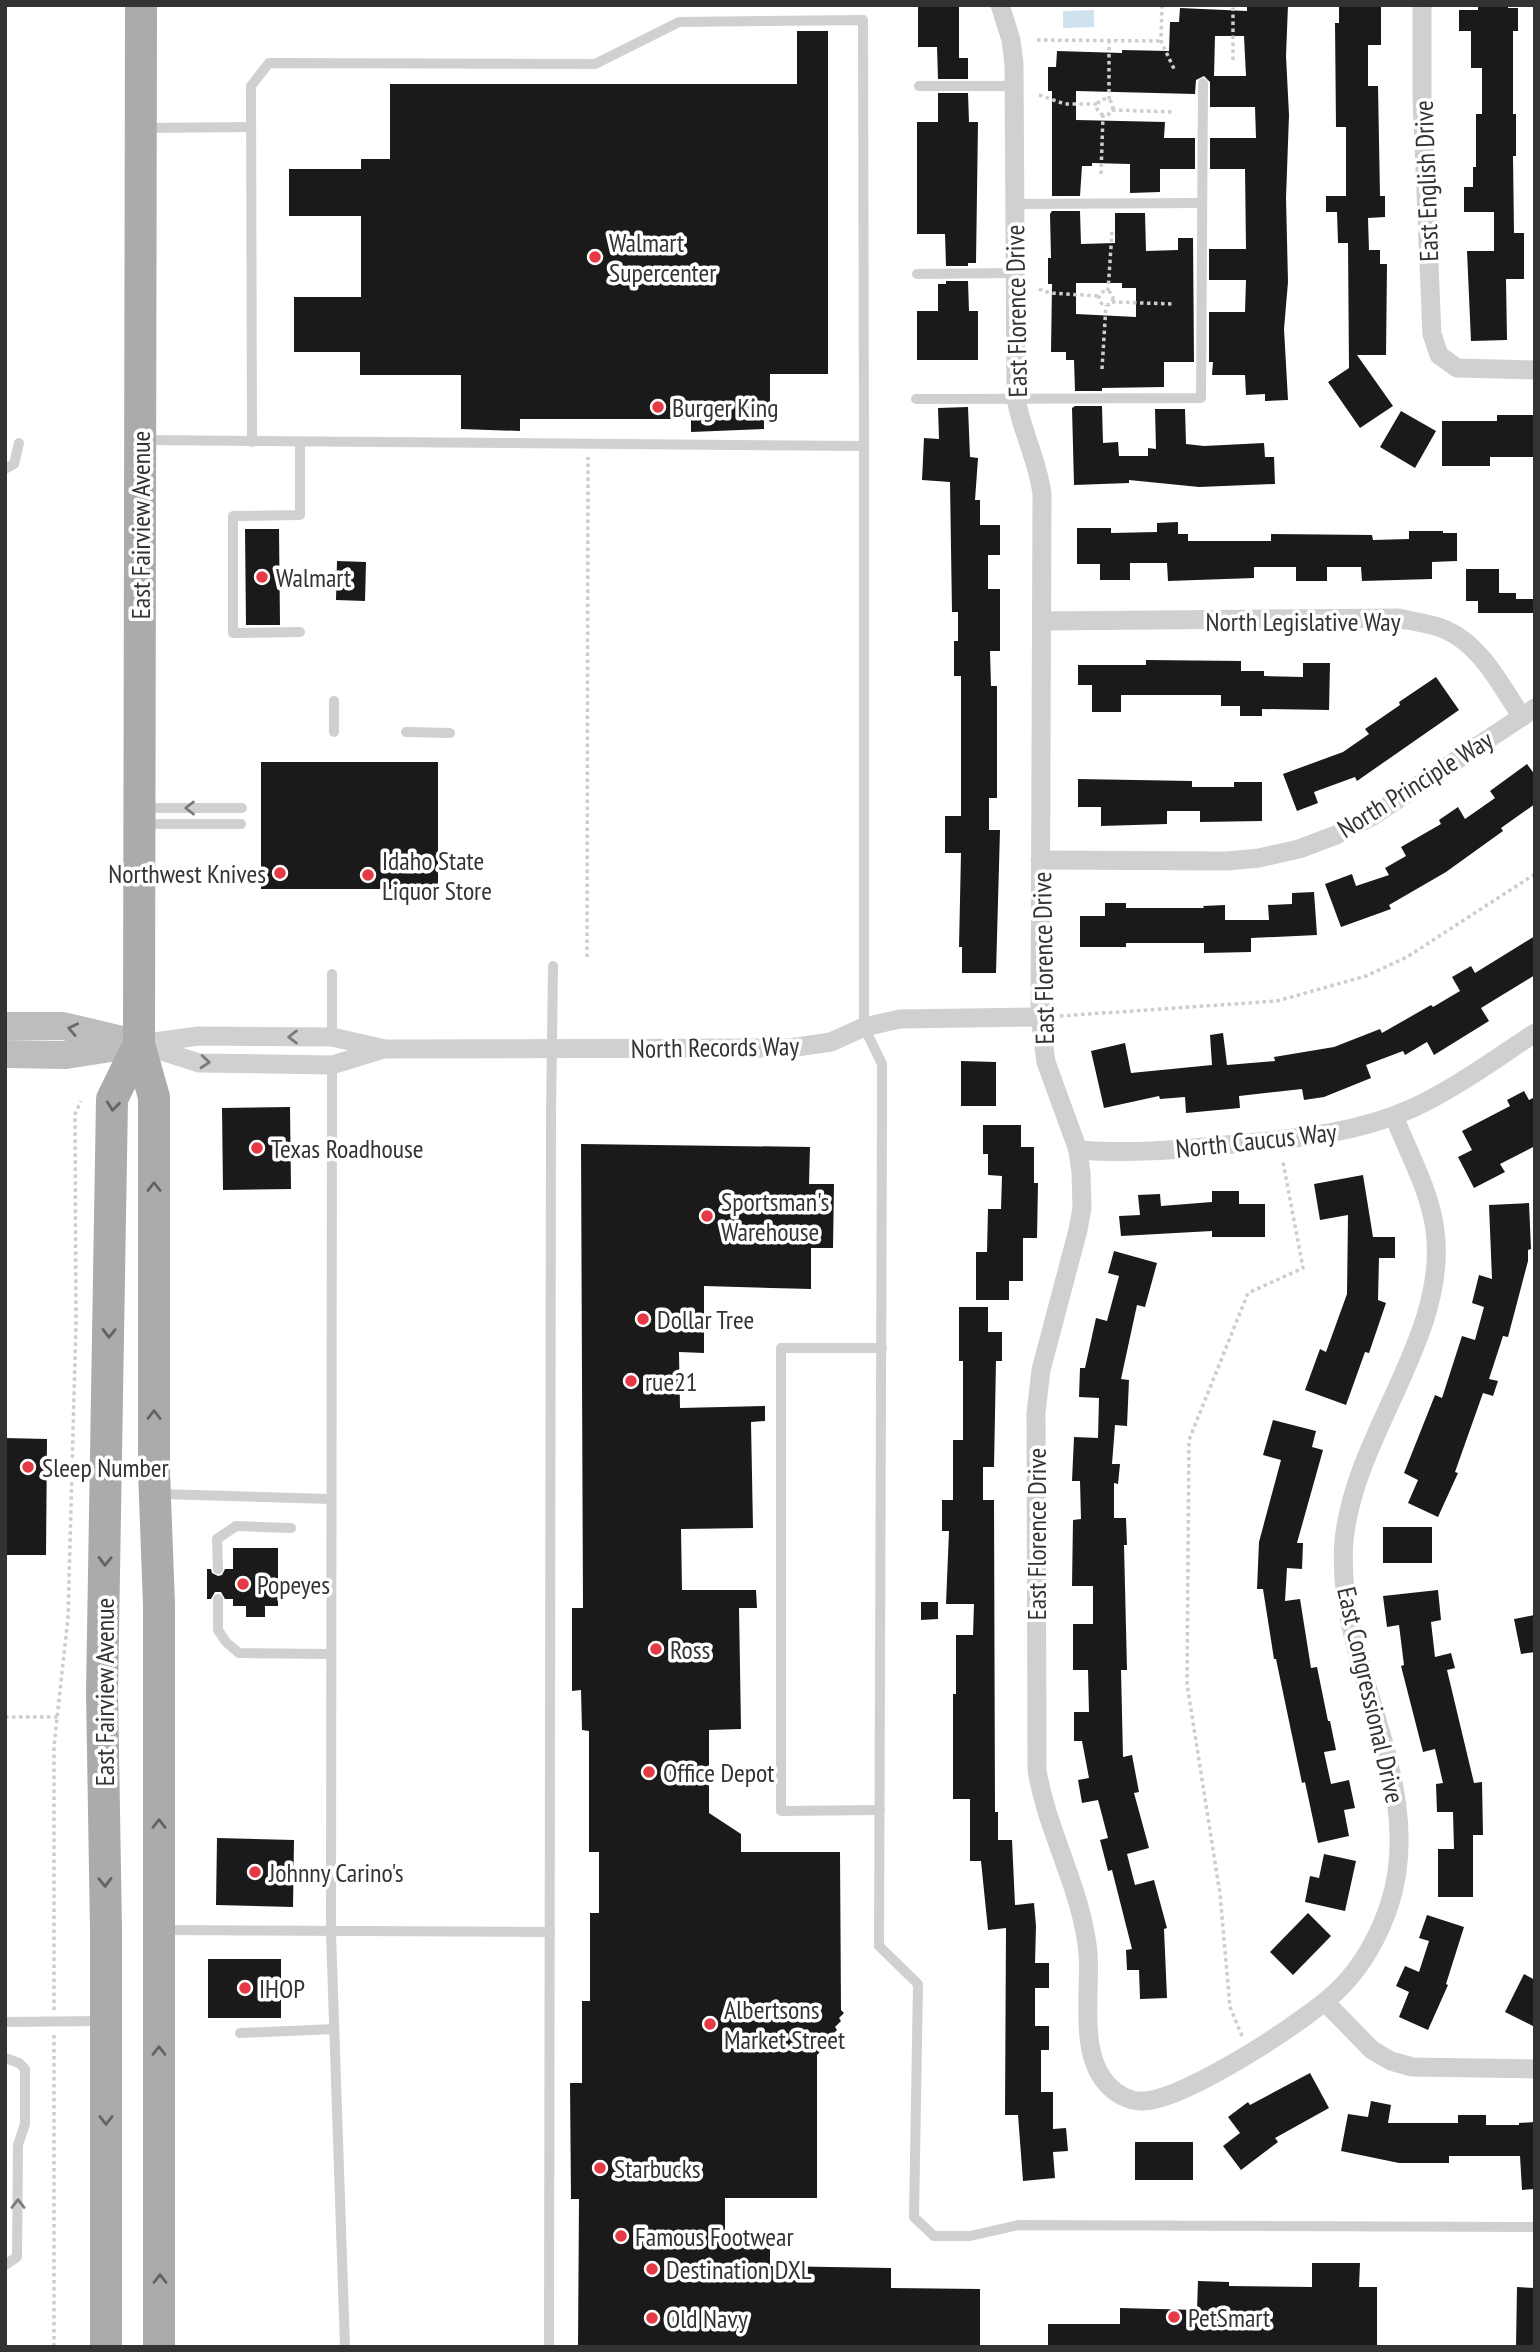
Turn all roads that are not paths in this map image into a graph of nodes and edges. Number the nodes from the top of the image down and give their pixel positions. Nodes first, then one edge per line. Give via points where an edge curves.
1 (141, 5) edge
2 (1000, 5) edge
3 (1422, 5) edge
4 (1203, 82) dead end
5 (919, 86) dead end
6 (1014, 86) junction
7 (251, 127) junction
8 (141, 128) junction
9 (1202, 203) junction
10 (1014, 204) junction
11 (1015, 273) junction
12 (917, 274) dead end
13 (1535, 370) edge
14 (916, 399) dead end
15 (1016, 399) junction
16 (141, 440) junction
17 (252, 442) junction
18 (19, 443) dead end
19 (300, 443) junction
20 (864, 446) junction
21 (5, 469) edge
22 (1042, 621) junction
23 (300, 632) dead end
24 (334, 701) dead end
25 (1528, 712) edge
26 (334, 732) dead end
27 (406, 732) dead end
28 (450, 733) dead end
29 (242, 808) dead end
30 (138, 816) junction
31 (241, 824) dead end
32 (1040, 860) junction
33 (553, 966) dead end
34 (332, 974) dead end
35 (1049, 1016) junction
36 (5, 1026) edge
37 (864, 1027) junction
38 (1535, 1032) edge
39 (332, 1037) junction
40 (139, 1044) junction
41 (551, 1048) junction
42 (385, 1049) junction
43 (5, 1054) edge
44 (332, 1065) junction
45 (1394, 1116) junction
46 (1078, 1150) junction
47 (882, 1348) junction
48 (155, 1494) junction
49 (331, 1499) junction
50 (291, 1528) dead end
51 (218, 1569) dead end
52 (218, 1599) dead end
53 (331, 1654) junction
54 (880, 1810) junction
55 (159, 1930) junction
56 (550, 1932) junction
57 (331, 1933) junction
58 (1326, 2003) junction
59 (106, 2021) junction
60 (5, 2022) edge
61 (334, 2029) junction
62 (240, 2033) dead end
63 (5, 2058) edge
64 (1535, 2069) edge
65 (1162, 2098) joint
66 (1535, 2227) edge
67 (5, 2265) edge
68 (106, 2347) edge
69 (159, 2347) edge
70 (345, 2347) edge
71 (549, 2347) edge

1 - 8 main road, East Fairview Avenue
2 - 6 street, East Florence Drive via 1011,40
3 - 13 street, East English Drive via 1432,334 1439,355 1457,369
4 - 9 lane
5 - 6 lane
6 - 10 street, East Florence Drive
7 - 8 lane
7 - 17 lane
7 - 20 lane via 251,86 269,63 595,64 679,22 863,20
8 - 16 main road, East Fairview Avenue
9 - 10 lane
9 - 15 lane via 1201,398
10 - 11 street, East Florence Drive
11 - 12 lane
11 - 15 street, East Florence Drive
14 - 15 lane
15 - 22 street, East Florence Drive via 1042,494
16 - 17 lane
16 - 30 main road, East Fairview Avenue
17 - 19 lane
18 - 21 lane via 14,464
19 - 20 lane
19 - 23 lane via 300,515 233,516 233,633
20 - 37 lane
22 - 25 street, North Legislative Way via 1398,618 1446,629 1471,647
22 - 32 street, East Florence Drive
24 - 26 lane
25 - 32 street, North Principle Way via 1371,817 1299,849 1227,861
27 - 28 lane
29 -> 30 lane
30 - 31 lane
30 - 40 main road, East Fairview Avenue
32 - 35 street, East Florence Drive
33 - 41 lane
34 - 39 lane
35 - 37 street, North Records Way via 900,1019
35 - 46 street, East Florence Drive via 1046,1062
40 -> 36 street, North Records Way via 63,1026
37 - 41 street, North Records Way via 831,1042 790,1048
37 - 47 lane via 882,1064
38 - 45 street, North Caucus Way via 1454,1087
39 -> 40 street, North Records Way via 199,1036
39 - 42 street, North Records Way
40 - 43 street, North Records Way via 66,1055
40 -> 44 street, North Records Way via 199,1063
48 -> 40 main road, East Fairview Avenue via 154,1097
40 -> 59 main road, East Fairview Avenue via 112,1099 102,1692
41 - 42 street, North Records Way
41 - 56 lane
42 - 44 street, North Records Way
44 - 49 lane
45 - 46 street, North Caucus Way via 1309,1138 1136,1153
45 - 58 street, East Congressional Drive via 1429,1203 1435,1226 1436,1273 1423,1324 1350,1505 1343,1575 1354,1644 1394,1787 1399,1851 1388,1909 1372,1946
46 - 65 street, East Florence Drive via 1082,1196 1078,1230 1041,1370 1036,1413 1037,1770 1040,1792 1081,1913 1087,1951 1089,2048 1096,2067 1107,2085 1122,2096 1141,2101
47 - 54 lane
47 - 54 lane via 781,1348 781,1811
48 - 49 lane
55 -> 48 main road, East Fairview Avenue
49 - 53 lane
50 - 51 lane via 236,1526 217,1539
52 - 53 lane via 218,1630 239,1653
53 - 57 lane
54 - 66 lane via 879,1946 918,1984 914,2217 934,2236 970,2236 1018,2225
55 - 57 lane
69 -> 55 main road, East Fairview Avenue
56 - 57 lane
56 - 71 lane
57 - 61 lane
58 - 64 street via 1372,2050 1391,2061 1412,2067
58 - 65 street, East Congressional Drive via 1250,2052
59 - 60 lane
59 -> 68 main road, East Fairview Avenue
61 - 62 lane
61 - 70 lane
67 -> 63 lane via 17,2257 25,2092 24,2069

